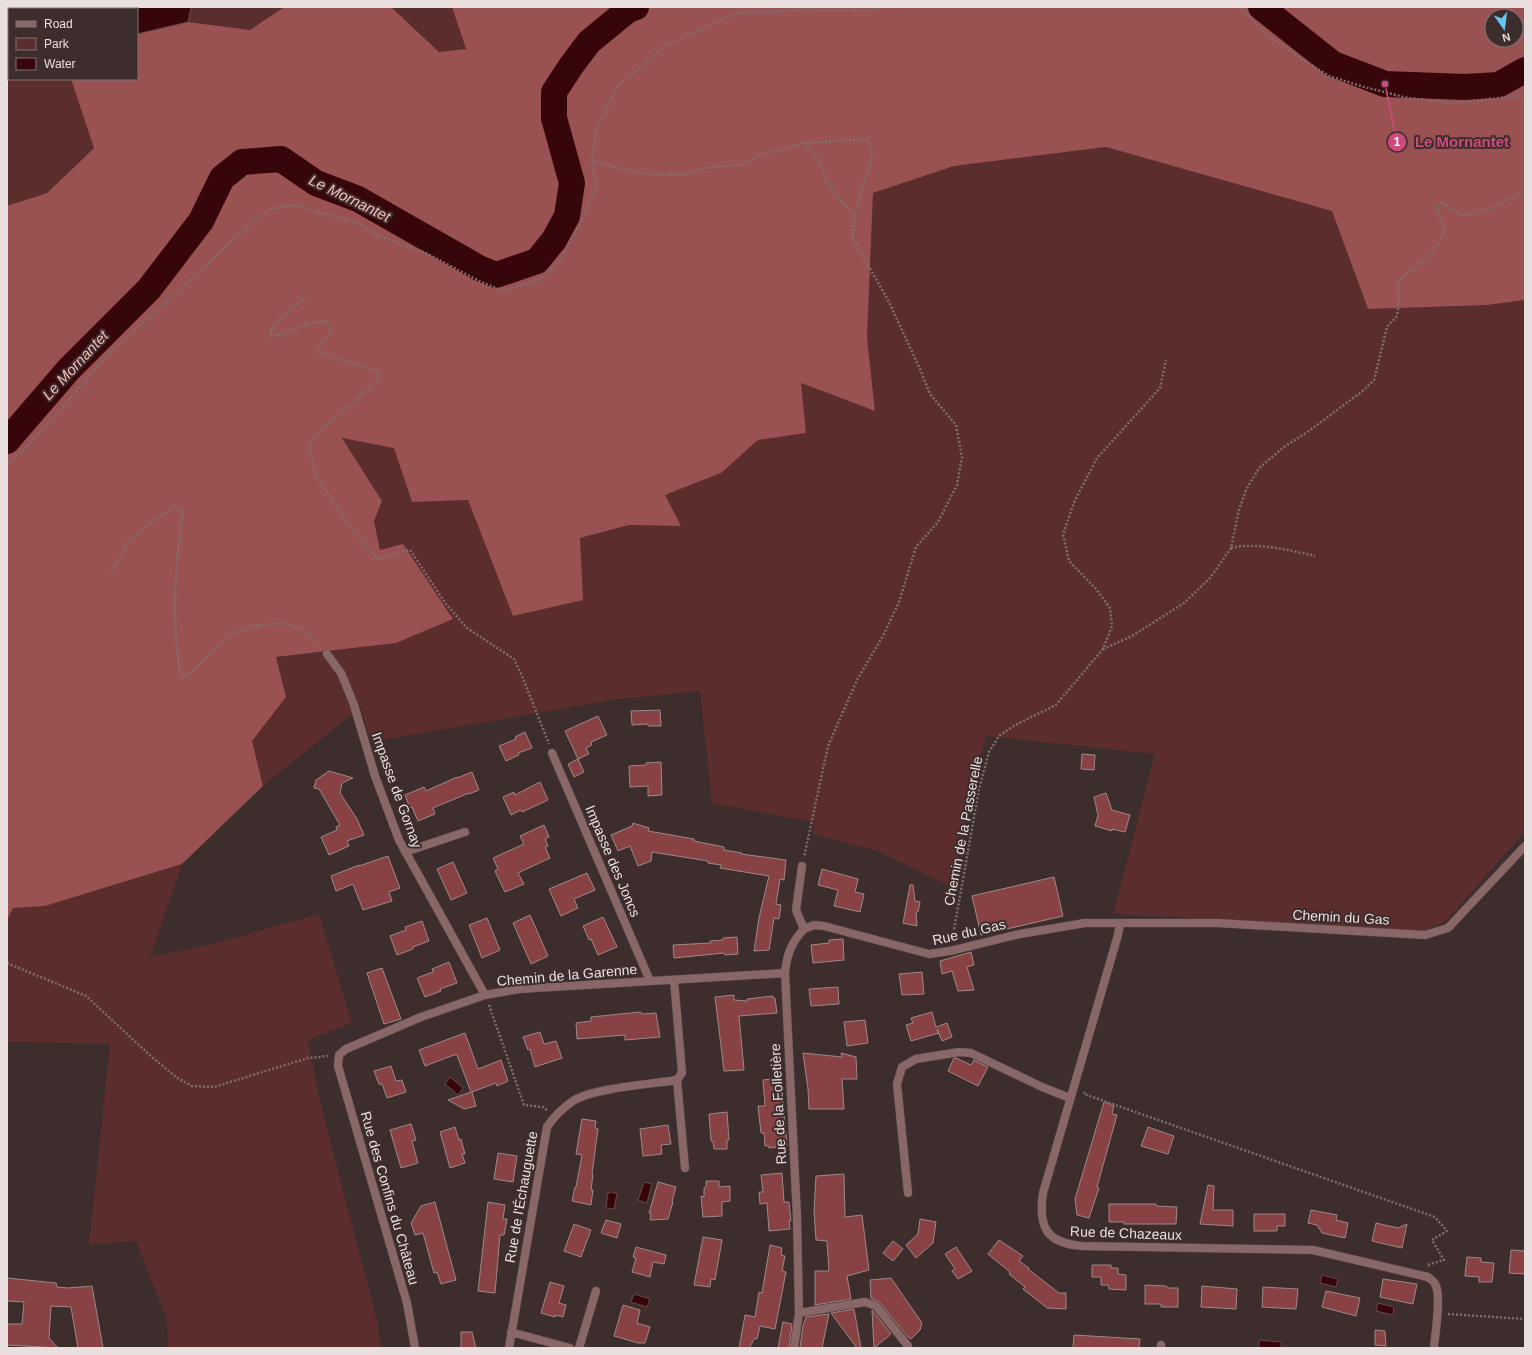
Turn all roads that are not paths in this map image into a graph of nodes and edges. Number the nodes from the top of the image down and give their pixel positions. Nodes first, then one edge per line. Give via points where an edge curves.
1 (327, 654) road end
2 (552, 753) road end
3 (465, 832) dead end
4 (1525, 846) edge
5 (405, 852) junction
6 (802, 866) road end
7 (1120, 923) junction
8 (804, 929) junction
9 (785, 973) junction
10 (674, 980) junction
11 (650, 981) junction
12 (485, 995) junction
13 (338, 1055) joint
14 (677, 1080) junction
15 (1070, 1098) junction
16 (685, 1168) dead end
17 (908, 1193) dead end
18 (596, 1290) dead end
19 (799, 1313) junction
20 (511, 1332) junction
21 (416, 1348) edge
22 (509, 1348) edge
23 (570, 1348) edge
24 (579, 1348) edge
25 (794, 1348) edge
26 (907, 1348) edge
27 (1434, 1348) edge

1 - 5 street, Impasse de Gornay via 341,673 354,705 375,776
2 - 11 street, Impasse des Joncs
3 - 5 street
4 - 7 street, Chemin du Gas via 1448,928 1425,935 1217,923
5 - 12 street, Impasse de Gornay
6 - 8 street via 796,910
7 - 8 street, Rue du Gas via 1086,923 1052,928 929,954 824,926 814,925
7 - 15 street, Rue de Chazeaux
8 - 9 street, Rue de la Folletière via 790,948
9 - 10 street, Chemin de la Garenne
9 - 19 street, Rue de la Folletière
10 - 11 street, Chemin de la Garenne
10 - 14 street via 682,1072
11 - 12 street, Chemin de la Garenne via 519,989
12 - 13 street, Chemin de la Garenne via 421,1017 346,1049
13 - 21 street, Rue des Confins du Château via 338,1066 407,1303
14 - 16 street
14 - 20 street, Rue de l'Échauguette via 595,1093 574,1100 554,1116 547,1127
15 - 17 street via 971,1053 959,1052 916,1059 902,1067 897,1084
15 - 27 street, Rue de Chazeaux via 1041,1206 1045,1228 1057,1241 1082,1246 1313,1250 1428,1277 1435,1284 1438,1294
18 - 24 street
19 - 25 street, Rue de la Folletière
19 - 26 street via 865,1302 876,1306
20 - 22 street, Rue de l'Échauguette
20 - 23 street

